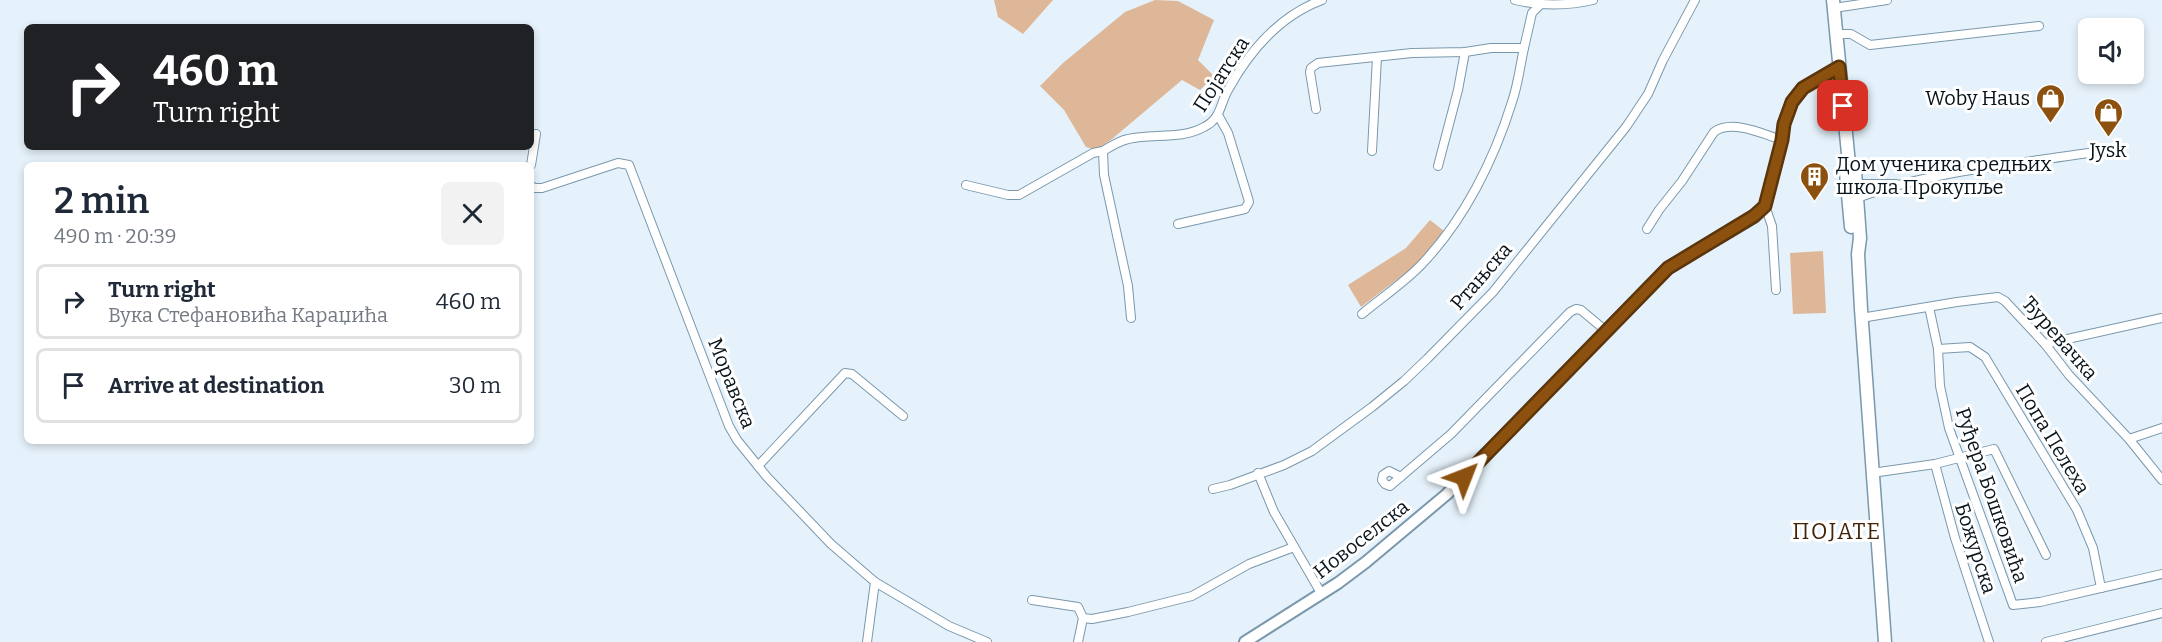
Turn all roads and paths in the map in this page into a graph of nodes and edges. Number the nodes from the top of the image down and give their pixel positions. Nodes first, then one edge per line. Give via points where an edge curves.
1 (1322, 0) edge
2 (1515, 0) edge
3 (1593, 0) edge
4 (1695, 0) edge
5 (1887, 0) edge
6 (1311, 2) edge
7 (1545, 3) edge
8 (1833, 4) edge
9 (2038, 26) dead end
10 (1836, 34) junction
11 (1524, 48) junction
12 (1465, 52) junction
13 (1377, 57) junction
14 (1839, 67) junction
15 (1317, 109) dead end
16 (1218, 115) junction
17 (536, 134) dead end
18 (1782, 140) junction
19 (534, 146) edge
20 (1103, 151) junction
21 (1372, 151) dead end
22 (2095, 152) dead end
23 (1849, 164) junction
24 (1438, 166) dead end
25 (1856, 184) junction
26 (1898, 184) junction
27 (966, 185) dead end
28 (534, 188) edge
29 (1857, 198) junction
30 (1765, 206) junction
31 (1178, 224) dead end
32 (1647, 229) dead end
33 (1858, 254) junction
34 (1776, 290) dead end
35 (1929, 307) junction
36 (1362, 314) dead end
37 (1131, 318) dead end
38 (1861, 318) junction
39 (2162, 318) edge
40 (1605, 330) junction
41 (2045, 344) junction
42 (1938, 349) junction
43 (903, 416) dead end
44 (2162, 428) edge
45 (2128, 439) junction
46 (1959, 458) junction
47 (1935, 464) junction
48 (758, 466) junction
49 (1258, 473) junction
50 (1872, 473) junction
51 (1401, 477) dead end
52 (2162, 480) edge
53 (1212, 489) dead end
54 (1294, 547) junction
55 (2046, 555) dead end
56 (2162, 574) edge
57 (875, 582) junction
58 (2101, 588) junction
59 (1321, 592) junction
60 (1032, 600) dead end
61 (2162, 613) edge
62 (1083, 618) junction
63 (867, 642) edge
64 (987, 642) edge
65 (1078, 642) edge
66 (1245, 642) edge
67 (1885, 642) edge
68 (1989, 642) edge
69 (2046, 642) edge

1 - 6 street, Појатска
2 - 7 street
3 - 7 street
4 - 49 street, Ртањска via 1641,107 1492,292 1412,374 1371,407 1312,451
5 - 8 street
6 - 16 street, Појатска via 1274,29 1250,54 1227,91
7 - 11 street via 1532,13
8 - 10 main road
9 - 10 street via 1870,45 1851,34
10 - 14 main road
11 - 12 street
11 - 36 street via 1513,100 1476,189 1421,265
12 - 13 street
12 - 24 street
13 - 15 street via 1314,66 1310,72
13 - 21 street
14 - 18 street via 1796,95
14 - 23 main road
16 - 20 street, Појатска via 1191,132 1126,139
16 - 31 street via 1228,134 1248,198 1247,206
17 - 19 street
18 - 30 street
18 - 32 street via 1741,128 1720,128
20 - 27 street, Појатска via 1019,195
20 - 37 street
22 - 26 street
23 - 25 main road via 1855,171
23 - 33 main road via 1846,173 1852,239
25 - 26 street
25 - 29 main road
26 - 29 street
28 - 48 street, Моравска via 618,163 629,165 729,426
29 - 33 main road
30 - 34 street via 1772,226
30 - 40 street, Новоселска via 1668,268
33 - 38 main road
35 - 38 street, Ђуревачка
35 - 41 street, Ђуревачка via 1998,297
35 - 42 street, Руђера Бошковића
38 - 50 main road
39 - 41 street
40 - 51 street via 1581,310 1570,312 1451,435
40 - 59 street, Новоселска via 1447,494 1366,562
41 - 45 street, Ђуревачка
42 - 46 street, Руђера Бошковића via 1949,428
42 - 58 street, Попа Пелеха via 1970,347 1985,357 2077,510 2093,548
43 - 48 street via 852,374 845,373
44 - 45 street
45 - 52 street, Ђуревачка
46 - 47 street
46 - 55 street via 1994,449
46 - 58 street, Руђера Бошковића via 2013,605
47 - 50 street
47 - 68 street, Божурска
48 - 57 street, Моравска via 831,544
49 - 53 street, Ртањска
49 - 54 street
50 - 67 main road
54 - 59 street
54 - 62 street via 1249,564 1192,597
56 - 58 street, Руђера Бошковића
57 - 63 street
57 - 64 street, Моравска via 949,626
59 - 66 street, Новоселска
60 - 62 street via 1078,607
61 - 69 street
62 - 65 street

